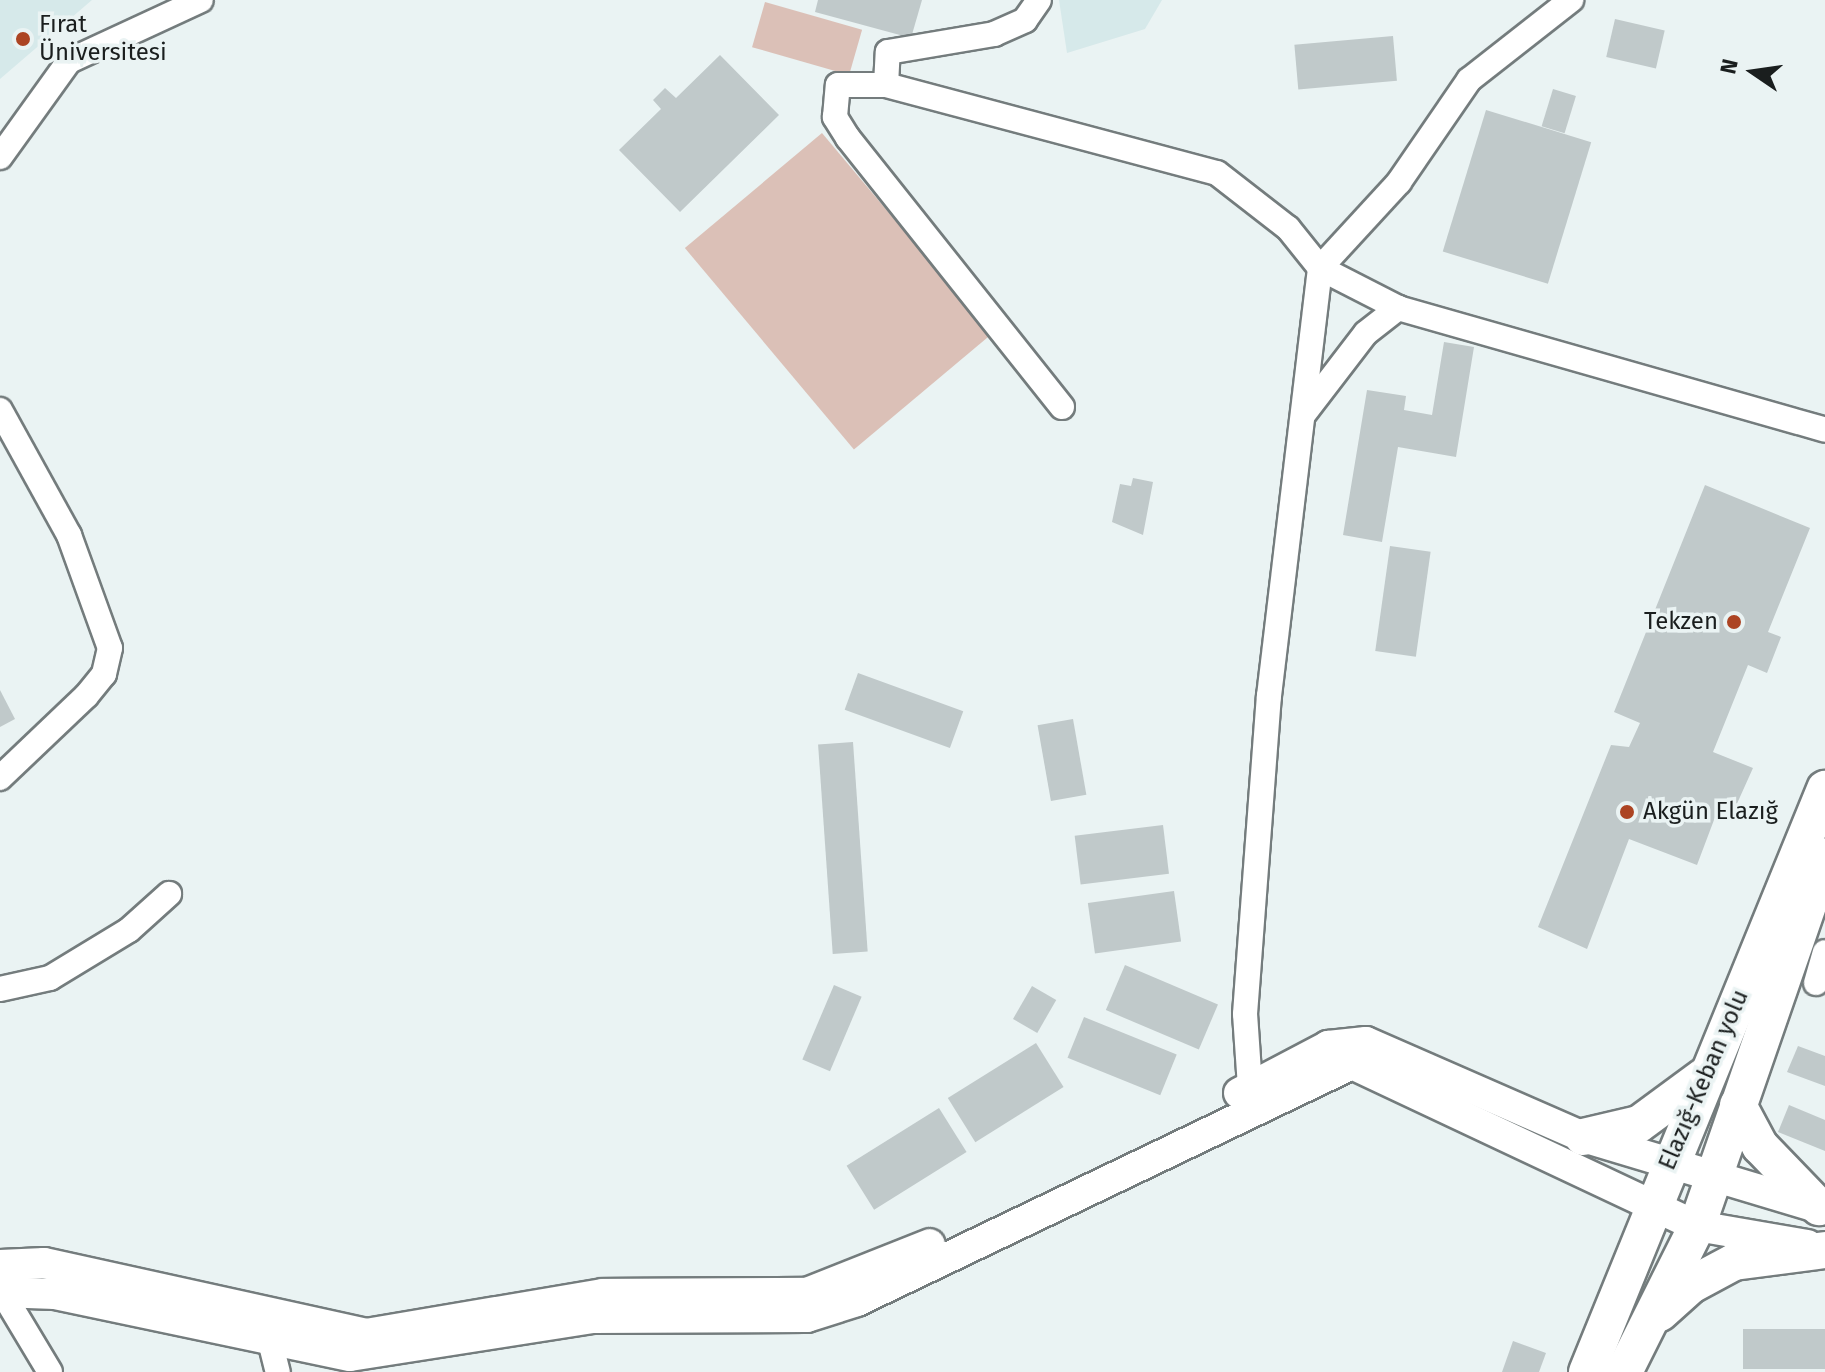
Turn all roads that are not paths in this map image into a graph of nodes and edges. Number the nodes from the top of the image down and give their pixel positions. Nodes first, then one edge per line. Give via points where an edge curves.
1 (201, 0) edge
2 (1039, 0) edge
3 (1571, 0) edge
4 (886, 85) junction
5 (0, 157) edge
6 (1320, 268) junction
7 (1398, 308) junction
8 (1062, 407) dead end
9 (0, 410) edge
10 (1301, 417) junction
11 (1825, 430) edge
12 (6, 440) edge
13 (0, 778) edge
14 (1825, 789) edge
15 (1825, 857) edge
16 (169, 894) dead end
17 (1825, 952) edge
18 (1816, 983) dead end
19 (0, 989) edge
20 (1707, 1074) junction
21 (1250, 1087) junction
22 (1738, 1105) junction
23 (1583, 1137) junction
24 (1671, 1161) junction
25 (1713, 1177) junction
26 (1653, 1205) junction
27 (1822, 1208) edge
28 (1697, 1226) junction
29 (1825, 1249) edge
30 (1, 1283) edge
31 (1645, 1329) junction
32 (270, 1341) junction
33 (50, 1372) edge
34 (278, 1372) edge
35 (1587, 1372) edge
36 (1624, 1372) edge

1 - 5 street via 69,61
2 - 4 street via 1025,20 994,34 888,52
3 - 6 street via 1469,80 1399,182
4 - 6 street via 1217,173 1288,228
4 - 8 street via 838,85 835,117
6 - 7 street
6 - 10 street
7 - 10 street via 1366,333
7 - 11 street
9 - 12 street
10 - 21 street via 1248,970
12 - 13 street via 69,535 110,648 104,674 86,696
14 - 20 highway, Elazığ-Keban yolu
15 - 22 highway, Elazığ-Keban yolu
16 - 19 street via 129,930 50,978
17 - 18 street
20 - 23 highway via 1647,1120
20 - 24 highway, Elazığ-Keban yolu
21 - 23 main road via 1328,1046 1354,1040
21 - 30 main road via 959,1231 807,1293 603,1294 347,1334 65,1267
22 - 25 highway, Elazığ-Keban yolu
22 - 27 highway via 1760,1146
23 - 24 main road
24 - 25 main road
24 - 26 highway, Elazığ-Keban yolu
25 - 27 main road
25 - 28 highway, Elazığ-Keban yolu
26 - 28 main road
26 - 32 main road via 1352,1064 857,1301 807,1317 593,1318 350,1356
26 - 35 highway, Elazığ-Keban yolu
28 - 29 main road
28 - 31 highway, Elazığ-Keban yolu
29 - 31 highway via 1734,1262 1691,1285
30 - 32 main road
30 - 33 street
31 - 36 highway, Elazığ-Keban yolu
32 - 34 street

